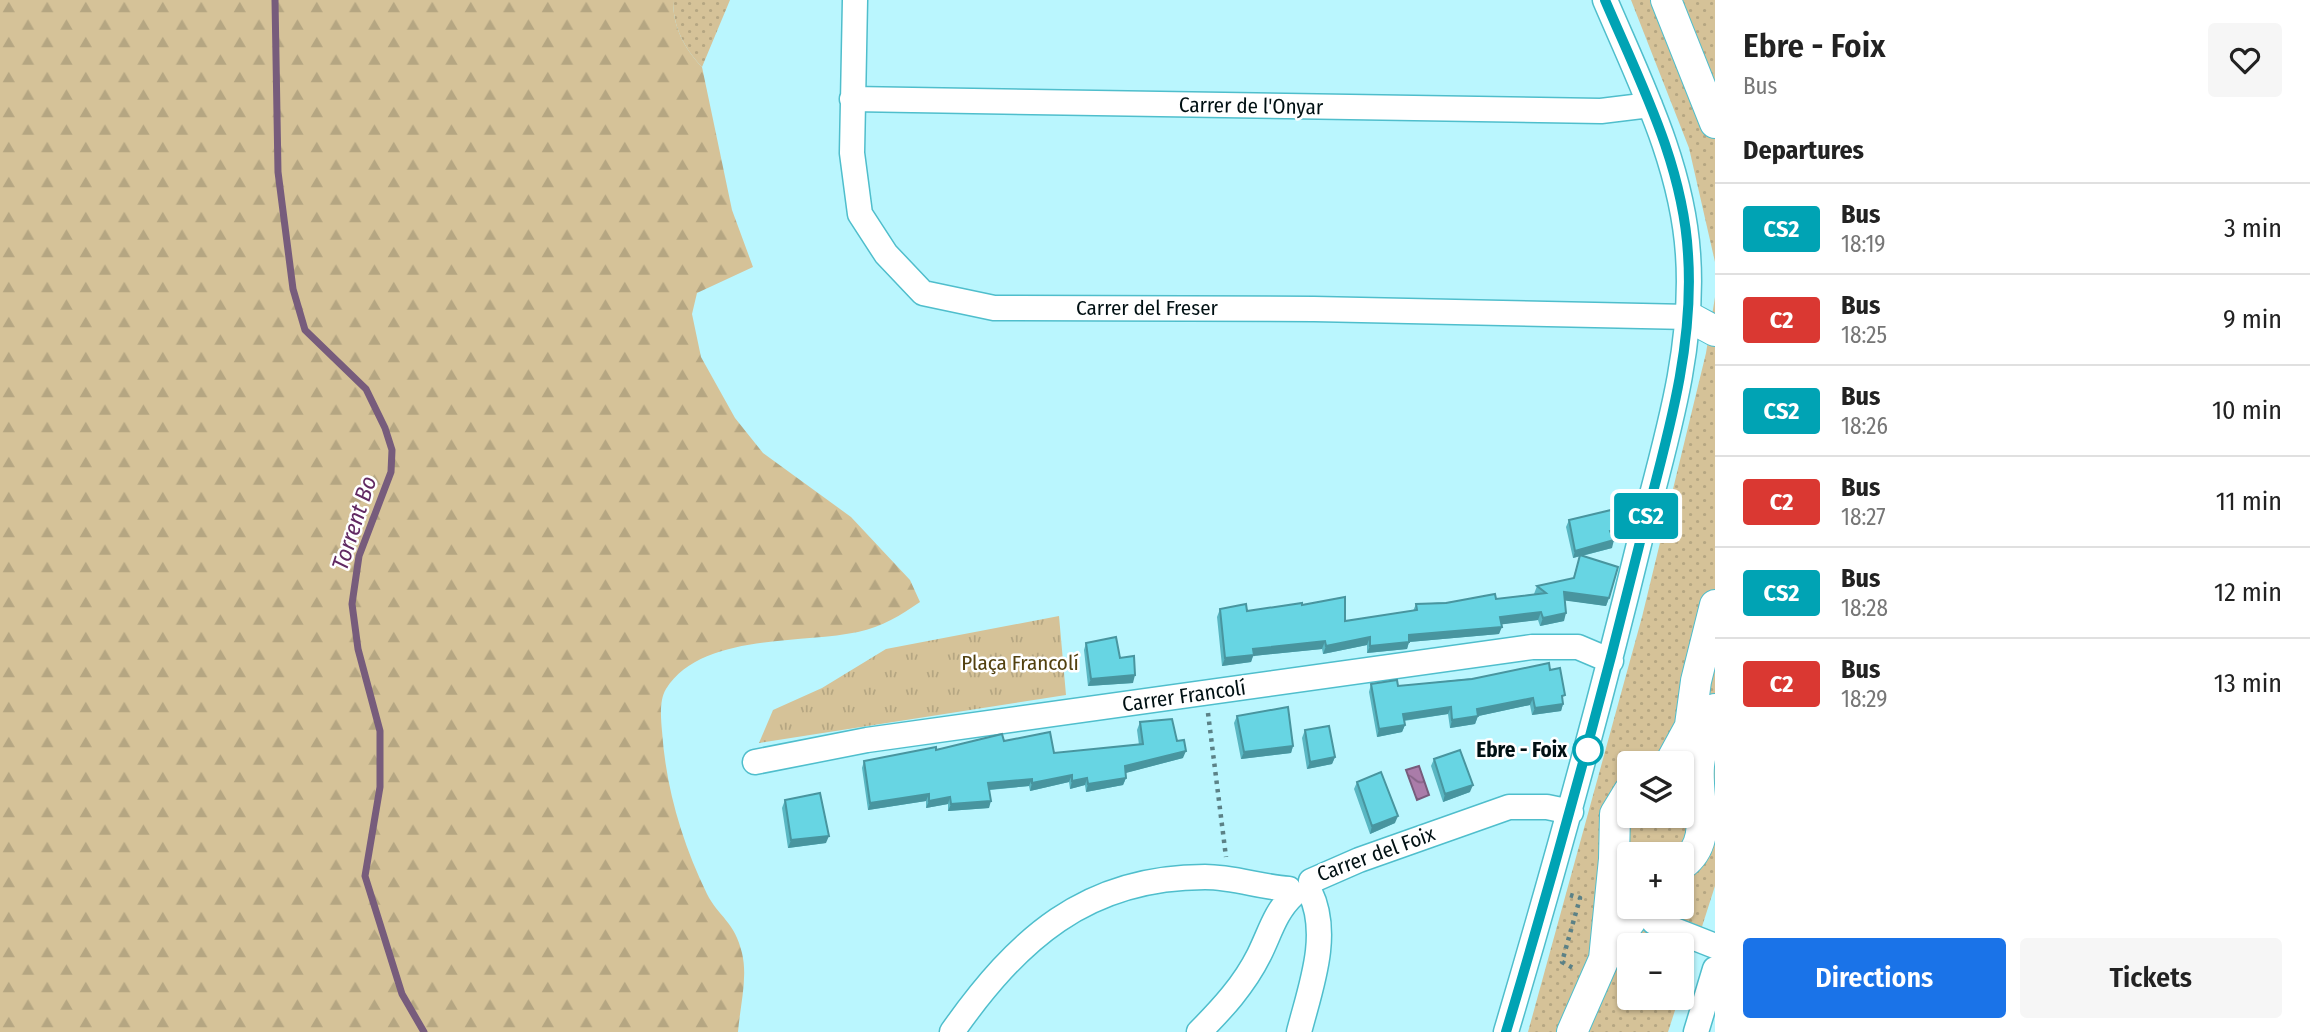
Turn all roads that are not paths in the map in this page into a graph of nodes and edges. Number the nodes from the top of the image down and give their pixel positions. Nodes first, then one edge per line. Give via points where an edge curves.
1 (855, 0) edge
2 (1605, 0) edge
3 (1666, 0) edge
4 (852, 99) junction
5 (1650, 105) junction
6 (1715, 123) edge
7 (1689, 317) junction
8 (1715, 331) edge
9 (1715, 605) edge
10 (1611, 661) junction
11 (1715, 682) edge
12 (1715, 709) edge
13 (1690, 725) junction
14 (1676, 751) edge
15 (755, 762) dead end
16 (1694, 783) edge
17 (1694, 800) edge
18 (1571, 812) junction
19 (1694, 852) edge
20 (1617, 867) edge
21 (1301, 889) junction
22 (1641, 919) edge
23 (1658, 919) edge
24 (1715, 946) edge
25 (1591, 958) junction
26 (1715, 969) edge
27 (952, 1032) edge
28 (1199, 1032) edge
29 (1299, 1032) edge
30 (1506, 1032) edge
31 (1572, 1032) edge
32 (1696, 1032) edge

1 - 4 street, Carrer del Freser
2 - 5 street
3 - 6 main road
4 - 5 street, Carrer de l'Onyar via 1601,111
4 - 7 street, Carrer del Freser via 852,153 860,214 886,254 923,293 994,308
5 - 7 street via 1680,195 1688,253
7 - 8 main road
7 - 10 street via 1677,393
9 - 13 main road
10 - 15 street, Carrer Francolí via 1578,647 1558,645 867,740
10 - 18 street
11 - 13 main road
12 - 16 main road
13 - 14 main road
17 - 19 main road via 1705,818 1702,844
18 - 21 street, Carrer del Foix via 1508,807 1359,860
18 - 30 street
20 - 25 main road
21 - 27 street, Carrer del Foix via 1204,877 1114,892 1077,907 1040,931 1006,962
21 - 28 street via 1279,909 1240,986
21 - 29 street via 1317,905 1318,945
22 - 25 main road
23 - 24 street
25 - 31 main road
26 - 32 street

